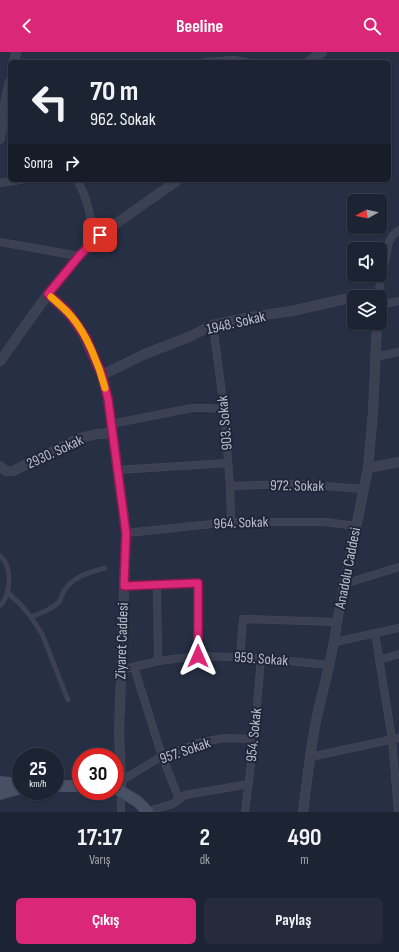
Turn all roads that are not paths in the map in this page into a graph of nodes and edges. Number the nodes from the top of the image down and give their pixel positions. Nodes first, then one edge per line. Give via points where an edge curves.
1 (322, 52) edge
2 (312, 60) edge
3 (8, 89) edge
4 (5, 99) edge
5 (0, 139) edge
6 (78, 182) edge
7 (175, 182) edge
8 (399, 230) edge
9 (95, 240) junction
10 (0, 242) edge
11 (79, 256) junction
12 (379, 290) edge
13 (48, 294) junction
14 (347, 299) edge
15 (399, 301) edge
16 (387, 304) edge
17 (213, 325) junction
18 (377, 330) edge
19 (399, 352) edge
20 (375, 357) junction
21 (0, 361) edge
22 (102, 375) junction
23 (224, 409) junction
24 (112, 429) junction
25 (399, 462) edge
26 (228, 463) junction
27 (368, 468) junction
28 (117, 470) junction
29 (2, 471) edge
30 (230, 486) junction
31 (364, 489) junction
32 (231, 522) junction
33 (356, 526) junction
34 (126, 533) junction
35 (0, 556) edge
36 (399, 567) edge
37 (105, 568) dead end
38 (344, 584) junction
39 (157, 585) junction
40 (124, 586) junction
41 (7, 592) junction
42 (0, 606) edge
43 (31, 617) junction
44 (337, 622) junction
45 (399, 628) edge
46 (375, 633) junction
47 (335, 642) junction
48 (399, 654) edge
49 (198, 656) junction
50 (240, 658) junction
51 (261, 658) junction
52 (379, 660) junction
53 (158, 662) junction
54 (329, 665) junction
55 (134, 667) junction
56 (122, 670) junction
57 (68, 700) dead end
58 (254, 739) junction
59 (395, 739) edge
60 (119, 748) edge
61 (162, 756) junction
62 (310, 757) junction
63 (0, 782) edge
64 (12, 783) edge
65 (124, 783) edge
66 (249, 784) junction
67 (12, 791) edge
68 (124, 791) edge
69 (0, 794) edge
70 (179, 798) junction
71 (121, 800) edge
72 (122, 812) edge
73 (148, 812) edge
74 (245, 812) edge
75 (303, 812) edge
76 (398, 812) edge

1 - 2 street
3 - 4 street
4 - 5 street
6 - 9 street via 87,205
7 - 9 street
8 - 12 street via 389,242
9 - 11 street
10 - 11 street
11 - 13 street
13 - 21 street
13 - 22 street, Ziyaret Caddesi via 67,311 79,327
14 - 17 street, 1948. Sokak via 292,312
15 - 16 street
17 - 22 street, 1948. Sokak
17 - 23 street, 903. Sokak
18 - 20 street, Anadolu Caddesi
19 - 20 street
20 - 27 street, Anadolu Caddesi
22 - 24 street, Ziyaret Caddesi
23 - 24 street via 192,408
23 - 26 street, 903. Sokak
24 - 28 street, Ziyaret Caddesi
24 - 29 street, 2930. Sokak via 80,438 16,470
25 - 27 street
26 - 28 street
26 - 30 street, 903. Sokak
27 - 31 street, Anadolu Caddesi
28 - 34 street, Ziyaret Caddesi
30 - 31 street, 972. Sokak via 297,484
30 - 32 street, 903. Sokak
31 - 33 street, Anadolu Caddesi
32 - 33 street, 964. Sokak via 325,522
32 - 34 street, 964. Sokak
33 - 38 street, Anadolu Caddesi
34 - 40 street, Ziyaret Caddesi
35 - 41 lane via 5,560 8,571
36 - 38 street
37 - 43 lane via 74,580 56,605
38 - 44 street, Anadolu Caddesi
39 - 40 street
39 - 49 street via 198,583
39 - 53 street
40 - 56 street, Ziyaret Caddesi
41 - 42 lane
41 - 43 lane
43 - 57 lane via 42,634
44 - 47 street, Anadolu Caddesi
44 - 50 street via 243,619
45 - 46 street
46 - 47 street
46 - 52 street
47 - 54 street, Anadolu Caddesi
48 - 52 street
49 - 50 street, 959. Sokak
49 - 53 street, 959. Sokak
50 - 51 street, 959. Sokak
51 - 54 street, 959. Sokak
51 - 58 street, 954. Sokak
52 - 59 street
53 - 55 street, 959. Sokak
54 - 62 street, Anadolu Caddesi
55 - 56 street, 959. Sokak
55 - 61 street
56 - 60 street, Ziyaret Caddesi
58 - 61 street, 957. Sokak via 224,738 202,742
58 - 66 street, 954. Sokak
59 - 62 street
59 - 76 street
61 - 65 street, 957. Sokak
61 - 70 street
62 - 75 street, Anadolu Caddesi
63 - 64 main road
66 - 70 street
66 - 74 street, 954. Sokak
67 - 69 main road
68 - 73 main road
70 - 73 street via 173,804
71 - 72 street

